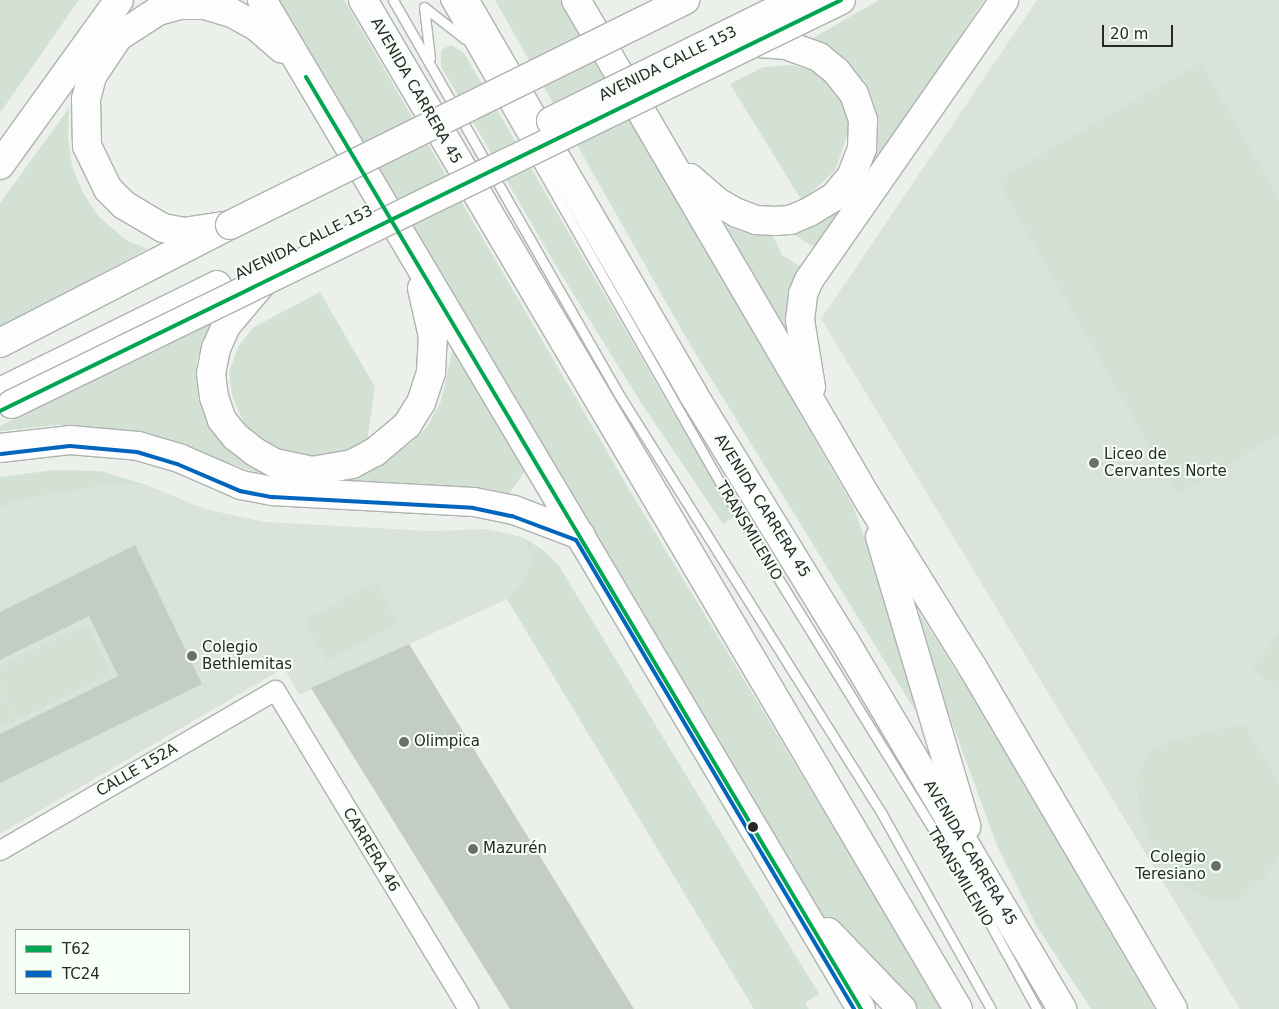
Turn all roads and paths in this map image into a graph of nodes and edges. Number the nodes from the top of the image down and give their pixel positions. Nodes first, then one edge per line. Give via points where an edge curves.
1 (119, 0) edge
2 (262, 0) edge
3 (363, 0) edge
4 (393, 0) edge
5 (445, 0) edge
6 (464, 0) edge
7 (576, 0) edge
8 (685, 0) edge
9 (796, 0) edge
10 (841, 0) edge
11 (1004, 0) edge
12 (422, 3) edge
13 (755, 43) junction
14 (472, 47) junction
15 (433, 68) junction
16 (306, 77) junction
17 (670, 159) junction
18 (0, 165) edge
19 (230, 225) junction
20 (405, 242) junction
21 (263, 282) junction
22 (0, 342) edge
23 (4, 399) edge
24 (814, 403) junction
25 (0, 448) edge
26 (869, 501) junction
27 (580, 535) junction
28 (275, 690) joint
29 (0, 850) edge
30 (979, 868) junction
31 (793, 894) junction
32 (468, 1009) edge
33 (861, 1009) edge
34 (902, 1009) edge
35 (958, 1009) edge
36 (991, 1009) edge
37 (1037, 1009) edge
38 (1062, 1009) edge
39 (1173, 1009) edge

1 - 18 main road
2 - 16 main road
3 - 35 main road, AVENIDA CARRERA 45
4 - 15 lane, TRANSMILENIO
5 - 14 lane, TRANSMILENIO
6 - 30 main road, AVENIDA CARRERA 45 via 693,394
7 - 17 main road
8 - 19 main road, bridge
9 - 23 main road, AVENIDA CALLE 153, bridge
10 - 13 main road, AVENIDA CALLE 153, bridge
11 - 24 main road via 809,280 803,294 800,320
12 - 14 lane, TRANSMILENIO
12 - 15 lane, TRANSMILENIO
13 - 17 main road via 786,45 819,57 836,71 854,94 863,120 862,150 851,177 834,197 809,212 790,220 756,220 716,201
13 - 21 main road, AVENIDA CALLE 153, bridge
14 - 37 lane, TRANSMILENIO via 734,507 977,900
15 - 36 lane, TRANSMILENIO via 618,393 882,814
16 - 19 main road via 256,26 232,13 205,5 158,11 137,22 103,55 88,92 84,123 87,146 108,188 143,219 177,230
16 - 20 main road
17 - 24 main road
19 - 22 main road
20 - 21 main road via 430,313 432,372 421,403 407,425 394,439 352,464 312,471 275,463 236,438 222,420 211,373 216,348 226,326
20 - 27 main road
21 - 23 main road, AVENIDA CALLE 153, bridge
24 - 26 main road
25 - 27 main road via 70,440 138,446 178,458 241,484 272,491 474,502 514,510
26 - 30 main road
26 - 39 main road via 973,668
27 - 31 main road
28 - 29 street, CALLE 152A
28 - 32 street, CARRERA 46
30 - 38 main road, AVENIDA CARRERA 45
31 - 33 main road
31 - 34 main road

